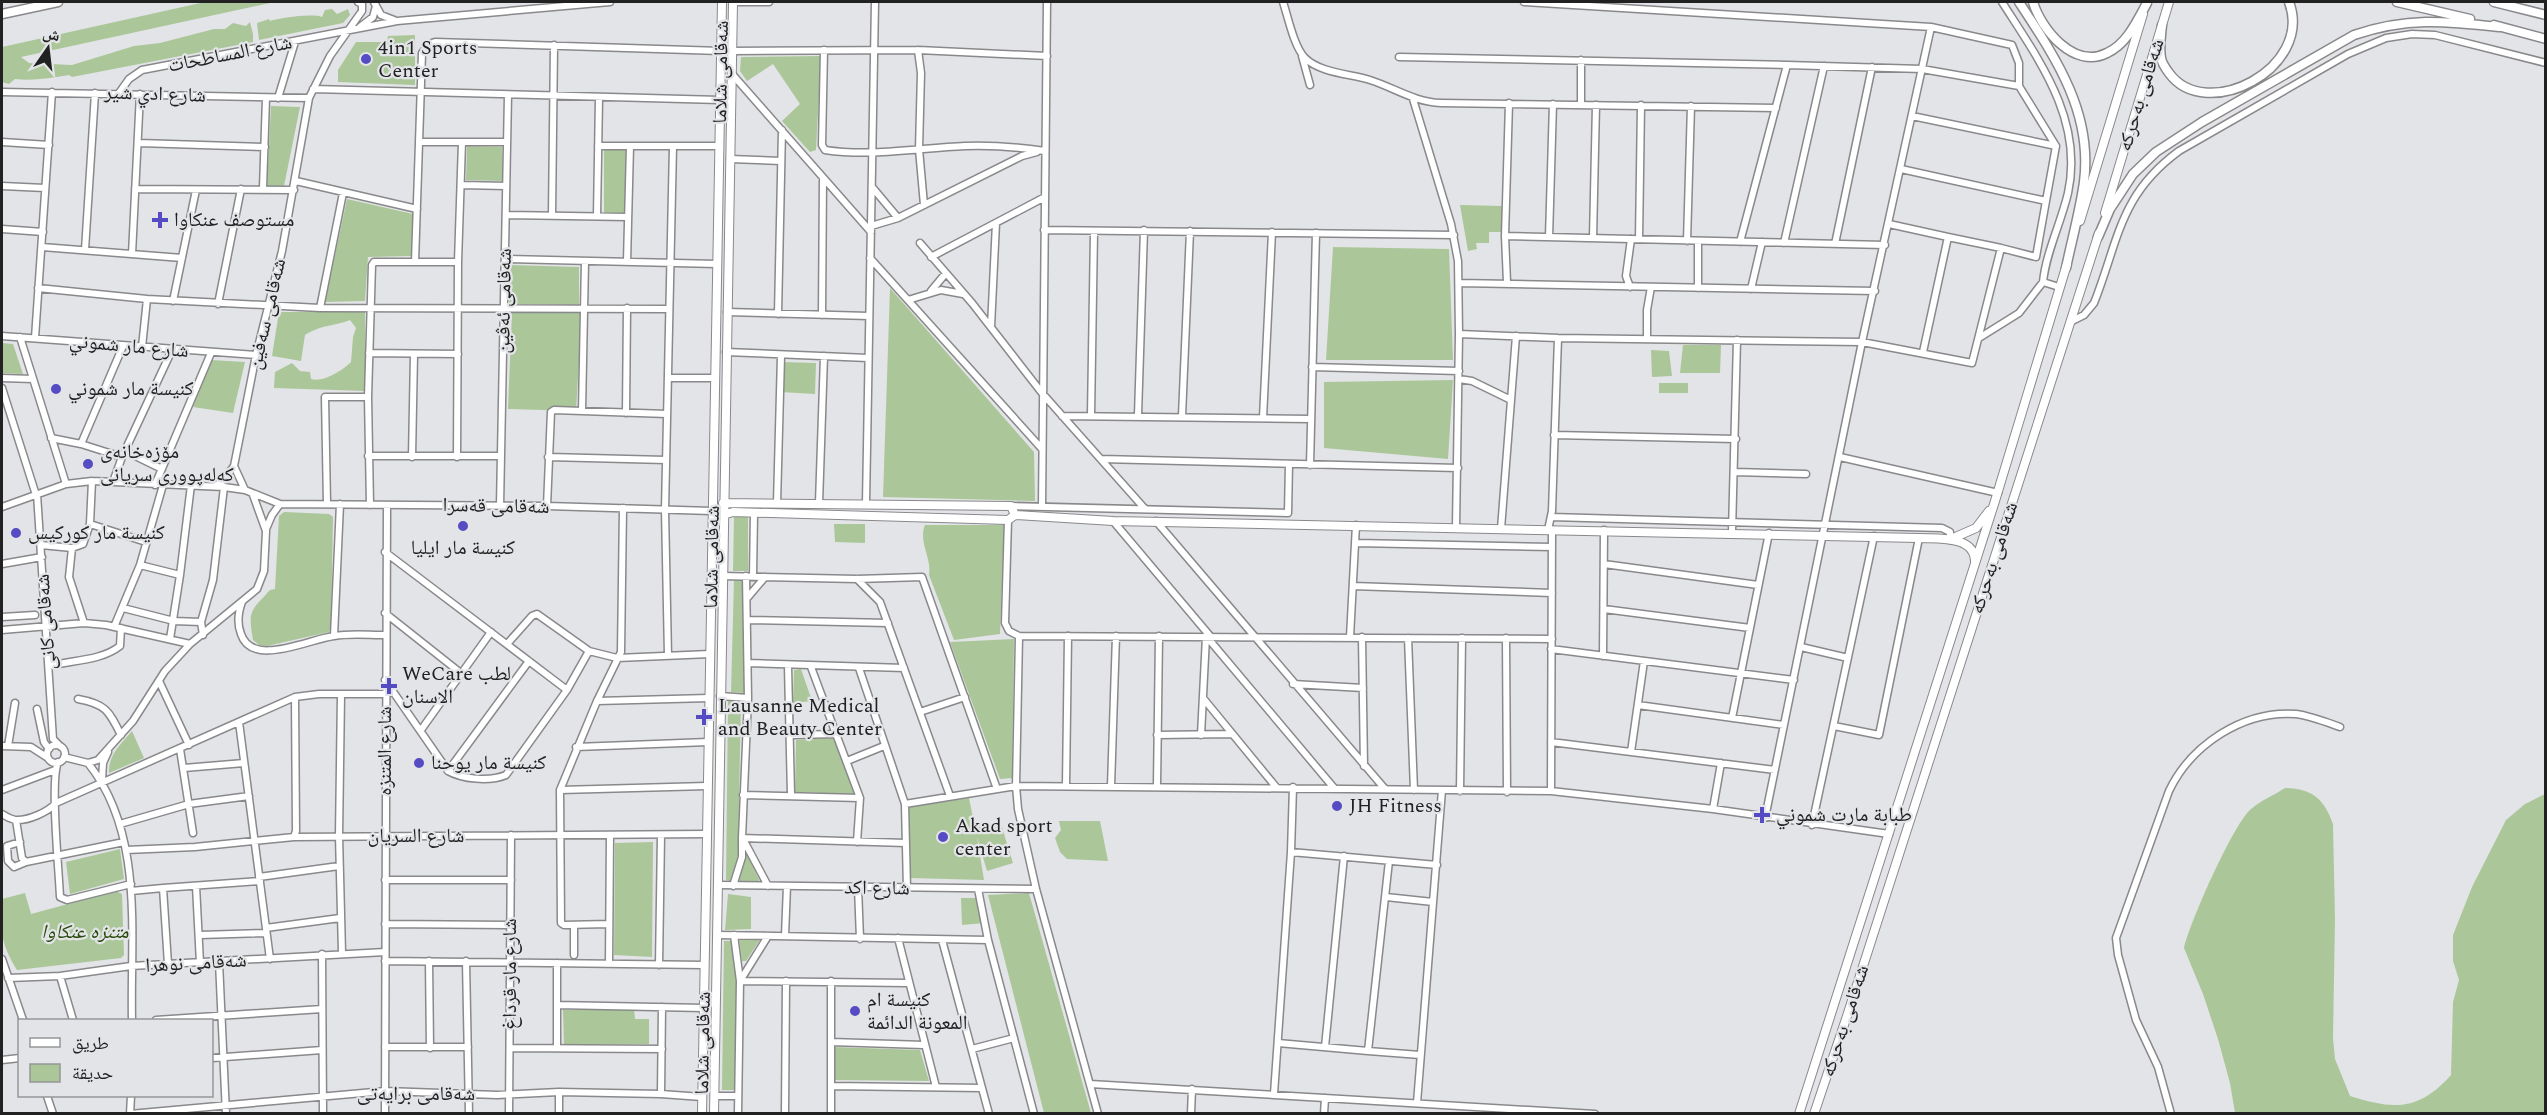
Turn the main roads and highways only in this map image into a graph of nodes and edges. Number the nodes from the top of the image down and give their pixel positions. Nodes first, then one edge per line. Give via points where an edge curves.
1 (58, 2) edge
2 (722, 2) edge
3 (733, 2) edge
4 (2019, 2) edge
5 (2033, 2) edge
6 (2147, 2) edge
7 (2169, 2) edge
8 (2289, 2) edge
9 (2397, 2) edge
10 (2494, 2) edge
11 (2, 14) edge
12 (2546, 15) edge
13 (2162, 26) junction
14 (2499, 27) junction
15 (2546, 39) edge
16 (2098, 237) junction
17 (718, 253) junction
18 (728, 253) junction
19 (2066, 268) junction
20 (717, 275) junction
21 (728, 275) junction
22 (1996, 497) junction
23 (734, 502) junction
24 (723, 503) junction
25 (733, 513) junction
26 (723, 515) junction
27 (1012, 517) junction
28 (1950, 540) junction
29 (1975, 562) junction
30 (707, 801) junction
31 (719, 801) junction
32 (707, 818) junction
33 (718, 818) junction
34 (703, 1049) junction
35 (715, 1049) junction
36 (702, 1113) edge
37 (714, 1113) edge
38 (1799, 1113) edge
39 (1814, 1113) edge

1 - 11 highway
2 - 17 main road, شەقامی شلاما
3 - 18 main road, شەقامی شلاما
4 - 19 highway via 2073,93 2085,143 2084,184
5 - 6 highway via 2042,24 2058,42 2083,56 2095,56 2107,54 2124,40
6 - 19 main road, شەقامی بەحرکە
7 - 13 main road, شەقامی بەحرکە
8 - 13 highway via 2294,22 2286,51 2268,72 2236,88 2194,92 2176,83 2161,60
9 - 14 highway
10 - 12 highway
13 - 16 main road, شەقامی بەحرکە
14 - 15 highway
14 - 16 highway via 2406,22 2354,35 2156,152 2133,174 2110,209
16 - 39 main road, شەقامی بەحرکە
17 - 18 main road via 724,258
17 - 20 main road, شەقامی شلاما
18 - 21 main road, شەقامی شلاما
19 - 22 main road, شەقامی بەحرکە
20 - 21 main road via 722,270
20 - 30 main road, شەقامی شلاما
21 - 24 main road, شەقامی شلاما
22 - 28 main road via 1976,528
22 - 29 main road, شەقامی بەحرکە
23 - 24 main road
23 - 25 main road
23 - 27 main road via 1011,506
24 - 26 main road, شەقامی شلاما
25 - 26 main road
25 - 27 main road
26 - 31 main road, شەقامی شلاما
27 - 28 main road
28 - 29 main road via 1968,544 1974,550
29 - 38 main road, شەقامی بەحرکە
30 - 31 main road via 713,807
30 - 32 main road, شەقامی شلاما
31 - 33 main road, شەقامی شلاما
32 - 33 main road via 712,812
32 - 34 main road, شەقامی شلاما
33 - 35 main road, شەقامی شلاما
34 - 35 main road
34 - 36 main road, شەقامی شلاما
35 - 37 main road, شەقامی شلاما

